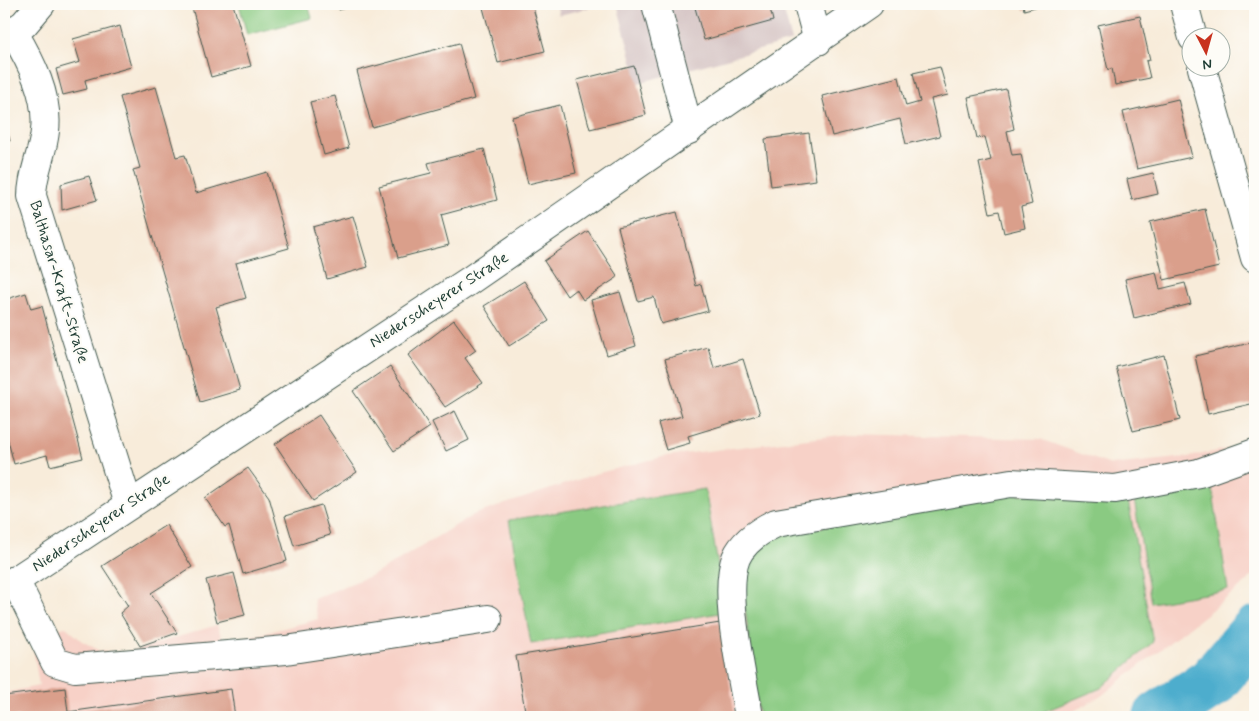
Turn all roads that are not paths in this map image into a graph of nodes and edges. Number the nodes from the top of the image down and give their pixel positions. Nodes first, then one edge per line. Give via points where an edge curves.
1 (41, 4) edge
2 (656, 4) edge
3 (808, 4) edge
4 (869, 4) edge
5 (1184, 4) edge
6 (1191, 28) edge
7 (9, 35) edge
8 (818, 41) junction
9 (1205, 78) edge
10 (689, 130) junction
11 (1255, 257) edge
12 (1255, 454) edge
13 (128, 504) junction
14 (10, 584) edge
15 (488, 619) dead end
16 (748, 717) edge

1 - 7 street
2 - 10 street
3 - 8 street
4 - 8 street, Niederscheyerer Straße
5 - 6 street
7 - 13 street, Balthasar-Kraft-Straße via 38,80 46,117 32,196
8 - 10 street, Niederscheyerer Straße
9 - 11 street
10 - 13 street, Niederscheyerer Straße via 469,281
12 - 16 street via 1199,472 1115,489 1011,484 776,523 765,528 741,549 731,576 732,606
13 - 14 street, Niederscheyerer Straße
14 - 15 street via 55,662 74,668 286,650

